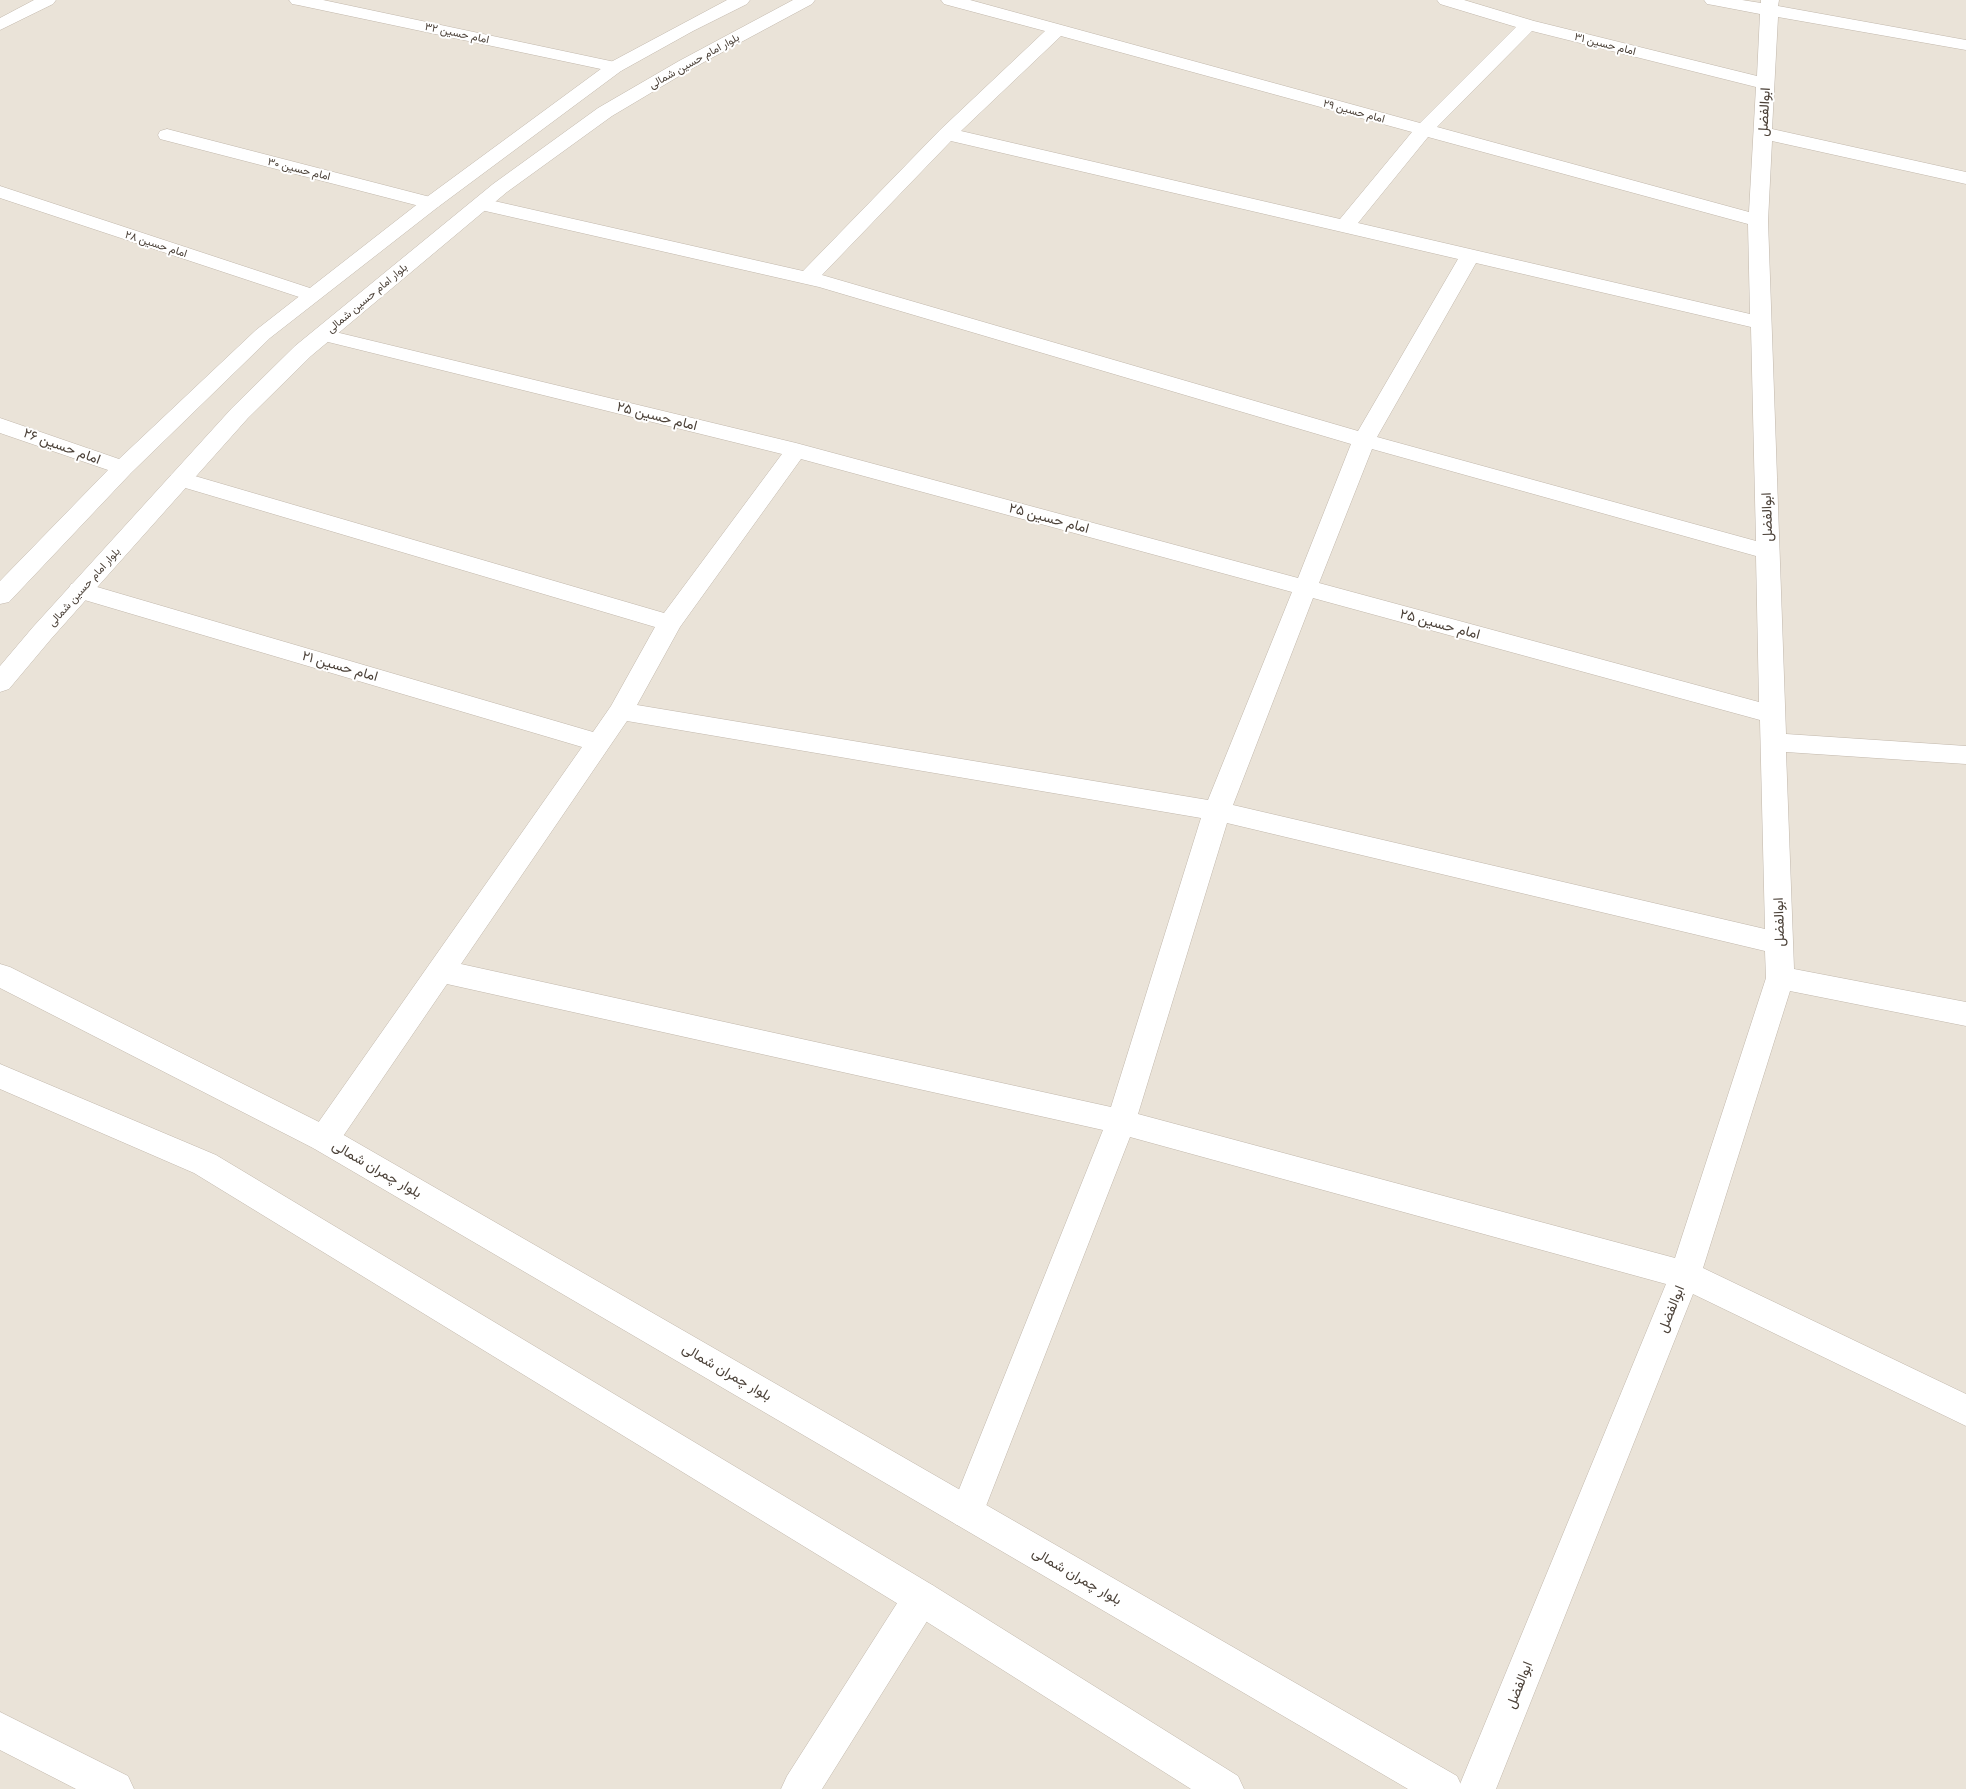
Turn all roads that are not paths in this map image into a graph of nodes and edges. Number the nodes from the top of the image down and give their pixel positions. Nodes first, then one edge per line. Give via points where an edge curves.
1 (47, 0) edge
2 (298, 0) edge
3 (741, 0) edge
4 (806, 0) edge
5 (950, 0) edge
6 (1446, 0) edge
7 (1713, 0) edge
8 (1770, 6) edge
9 (0, 25) edge
10 (1528, 25) junction
11 (1058, 29) junction
12 (1966, 45) edge
13 (615, 67) junction
14 (1766, 84) junction
15 (1424, 130) junction
16 (1763, 133) junction
17 (947, 134) junction
18 (167, 135) dead end
19 (1966, 178) edge
20 (0, 192) edge
21 (431, 203) junction
22 (481, 204) junction
23 (1758, 221) junction
24 (1344, 226) junction
25 (1470, 255) junction
26 (808, 278) junction
27 (312, 295) junction
28 (1761, 323) junction
29 (323, 335) junction
30 (0, 425) edge
31 (1364, 440) junction
32 (796, 450) junction
33 (123, 468) junction
34 (180, 479) junction
35 (1768, 552) junction
36 (1306, 587) junction
37 (80, 590) junction
38 (0, 596) edge
39 (670, 623) junction
40 (0, 684) edge
41 (620, 711) junction
42 (1772, 714) junction
43 (1773, 742) junction
44 (599, 743) junction
45 (1966, 755) edge
46 (1217, 811) junction
47 (1780, 943) junction
48 (441, 971) junction
49 (0, 975) edge
50 (1780, 978) junction
51 (1966, 1014) edge
52 (0, 1076) edge
53 (1121, 1122) junction
54 (324, 1139) junction
55 (1685, 1275) junction
56 (1966, 1411) edge
57 (967, 1512) junction
58 (921, 1598) junction
59 (0, 1730) edge
60 (114, 1789) edge
61 (800, 1789) edge
62 (1225, 1789) edge
63 (1444, 1789) edge
64 (1477, 1789) edge

1 - 9 street
2 - 13 street, امام حسین ۳۲
3 - 13 street
4 - 22 street, بلوار امام حسین شمالی via 605,112
5 - 11 street, امام حسین ۲۹
6 - 10 street, امام حسین ۳۱
7 - 8 street
8 - 12 street
8 - 14 street, ابوالفضل
10 - 14 street, امام حسین ۳۱
10 - 15 street
11 - 15 street, امام حسین ۲۹
11 - 17 street
13 - 21 street
14 - 16 street, ابوالفضل
15 - 23 street, امام حسین ۲۹
15 - 24 street
16 - 19 street
16 - 23 street, ابوالفضل
17 - 24 street
17 - 26 street
18 - 21 street, امام حسین ۳۰
20 - 27 street, امام حسین ۲۸
21 - 27 street
22 - 26 street
22 - 29 street, بلوار امام حسین شمالی
23 - 28 street, ابوالفضل
24 - 25 street
25 - 28 street
25 - 31 street
26 - 31 street
27 - 33 street via 263,334
28 - 35 street, ابوالفضل
29 - 32 street, امام حسین ۲۵
29 - 34 street, بلوار امام حسین شمالی via 240,412
30 - 33 street, امام حسین ۲۶
31 - 35 street
31 - 36 street
32 - 36 street, امام حسین ۲۵
32 - 39 street
33 - 38 street
34 - 37 street, بلوار امام حسین شمالی
34 - 39 street
35 - 42 street, ابوالفضل
36 - 42 street, امام حسین ۲۵
36 - 46 street
37 - 40 street, بلوار امام حسین شمالی
37 - 44 street, امام حسین ۲۱
39 - 41 street
41 - 44 street
41 - 46 street
42 - 43 street, ابوالفضل
43 - 45 street
43 - 47 street, ابوالفضل
44 - 48 street
46 - 47 street
46 - 53 street
47 - 50 street, ابوالفضل
48 - 53 street
48 - 54 street
49 - 54 street, بلوار چمران شمالی
50 - 51 street
50 - 55 street, ابوالفضل
52 - 58 street via 205,1164
53 - 55 street
53 - 57 street
54 - 57 street, بلوار چمران شمالی
55 - 56 street
55 - 64 street, ابوالفضل
57 - 63 street, بلوار چمران شمالی
58 - 61 street
58 - 62 street
59 - 60 street

